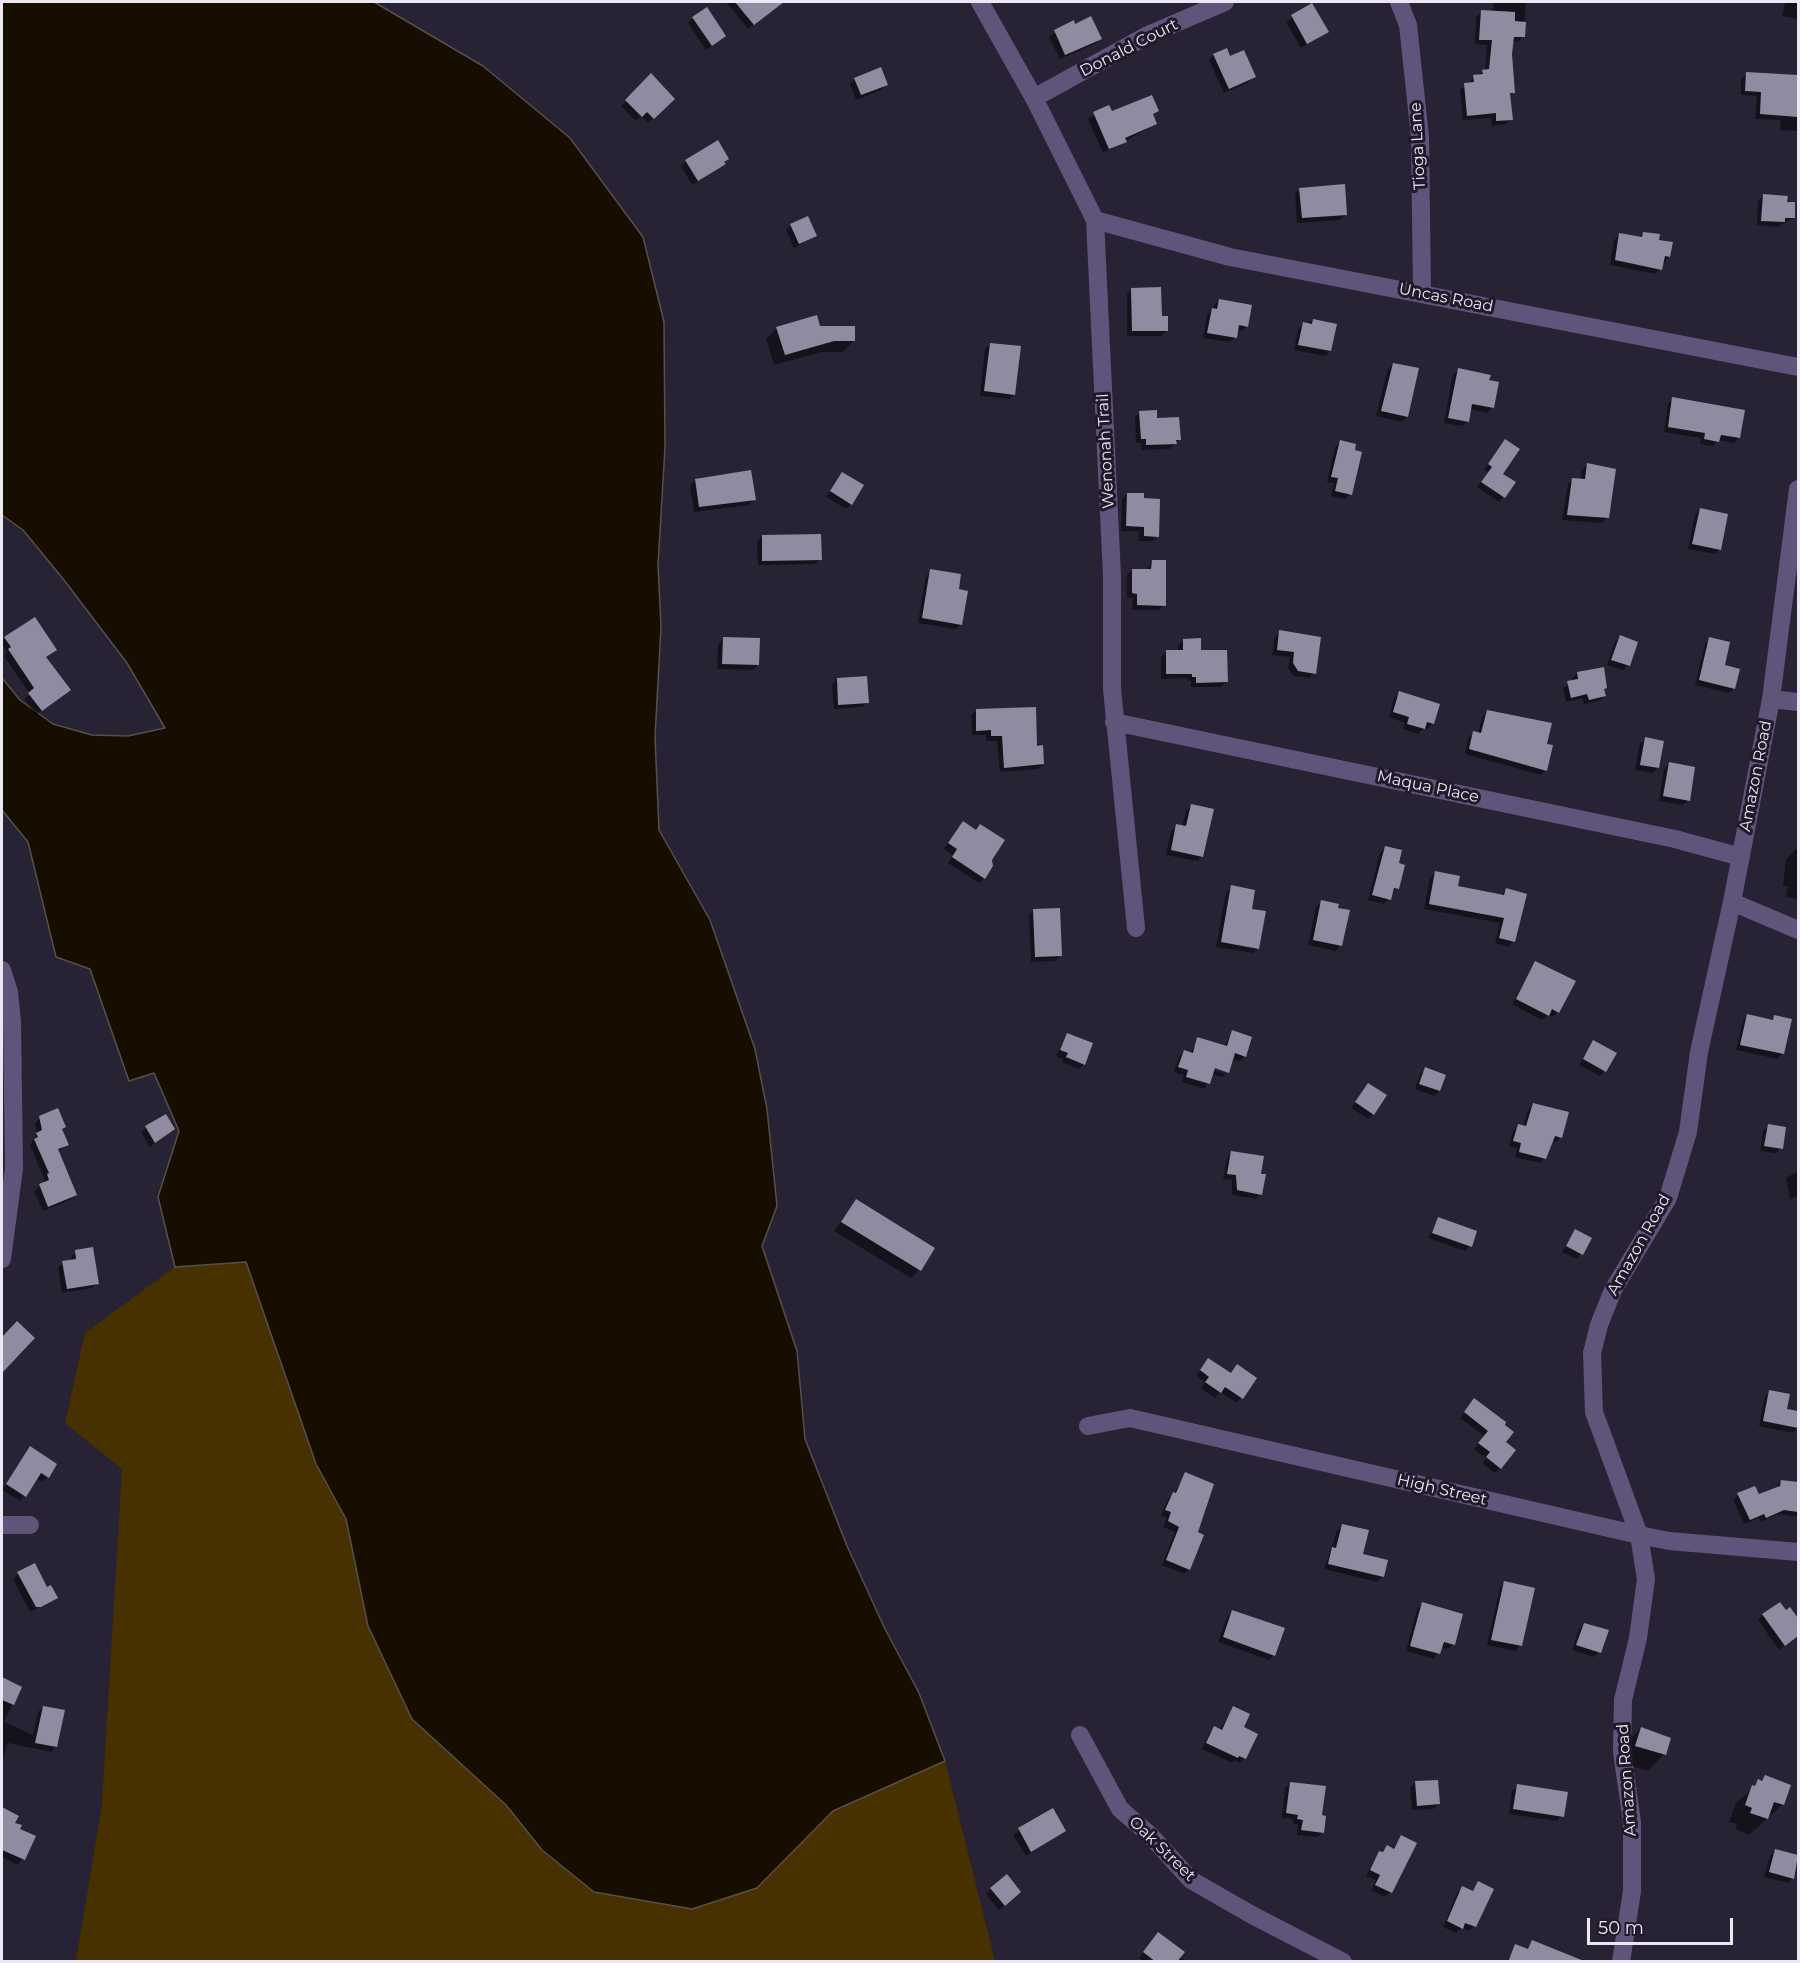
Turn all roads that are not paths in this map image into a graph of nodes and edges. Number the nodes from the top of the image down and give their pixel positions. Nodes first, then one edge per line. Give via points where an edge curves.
1 (980, 2) edge
2 (1225, 2) edge
3 (1399, 2) edge
4 (1034, 98) junction
5 (1095, 220) junction
6 (1422, 293) junction
7 (1798, 367) edge
8 (1797, 502) edge
9 (1771, 699) junction
10 (1798, 702) edge
11 (1114, 722) junction
12 (1741, 857) junction
13 (1732, 902) junction
14 (1136, 928) dead end
15 (1798, 930) edge
16 (2, 970) edge
17 (2, 1259) edge
18 (1088, 1426) dead end
19 (2, 1525) edge
20 (30, 1526) dead end
21 (1640, 1535) junction
22 (1798, 1552) edge
23 (1080, 1735) dead end
24 (1343, 1962) edge
25 (1621, 1962) edge

1 - 4 street, Wenonah Trail
2 - 4 street, Donald Court via 1148,35
3 - 6 street, Tioga Lane via 1408,25 1420,137
4 - 5 street, Wenonah Trail
5 - 6 street, Uncas Road via 1230,257
5 - 11 street, Wenonah Trail via 1111,555
6 - 7 street, Uncas Road
8 - 9 street, Amazon Road
9 - 10 street
9 - 12 street, Amazon Road
11 - 12 street, Maqua Place via 1664,836
11 - 14 street, Wenonah Trail
12 - 13 street, Amazon Road
13 - 15 street
13 - 21 street, Amazon Road via 1699,1052 1688,1131 1668,1198 1613,1290 1592,1353 1594,1412
16 - 17 street via 12,1022 14,1168
18 - 21 street, High Street via 1130,1418
19 - 20 street
21 - 22 street, High Street
21 - 25 street, Amazon Road via 1647,1579 1623,1700 1622,1752 1632,1822 1632,1892
23 - 24 street, Oak Street via 1120,1809 1191,1880

